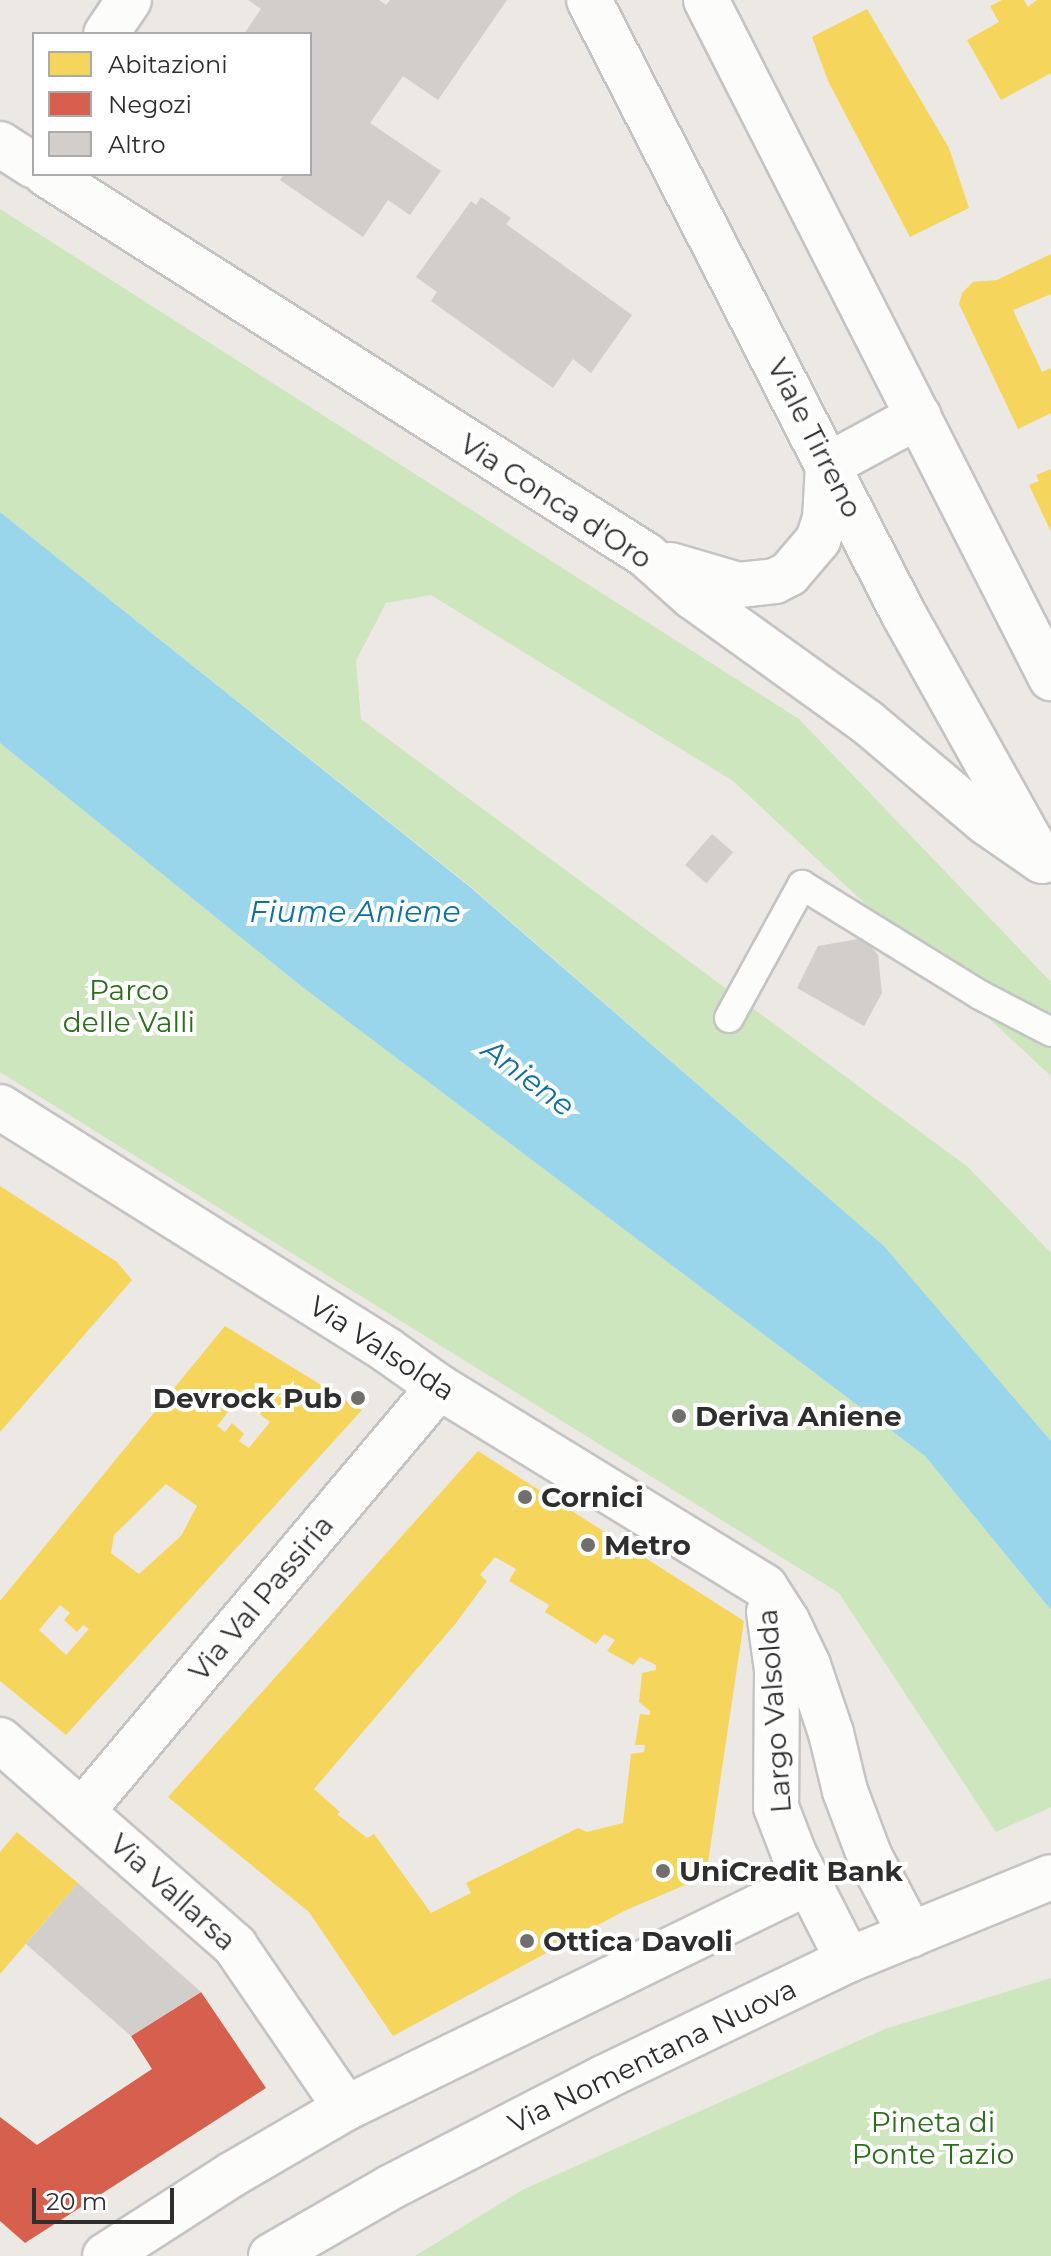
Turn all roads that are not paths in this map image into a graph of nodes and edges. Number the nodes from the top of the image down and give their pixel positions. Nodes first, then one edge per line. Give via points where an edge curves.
1 (129, 0) edge
2 (589, 0) edge
3 (706, 0) edge
4 (107, 32) edge
5 (57, 176) edge
6 (919, 416) junction
7 (828, 465) junction
8 (646, 555) junction
9 (1051, 678) edge
10 (1046, 866) edge
11 (729, 1018) dead end
12 (1051, 1032) edge
13 (0, 1107) edge
14 (439, 1387) junction
15 (765, 1587) junction
16 (7, 1760) edge
17 (83, 1810) junction
18 (1048, 1878) edge
19 (807, 1883) junction
20 (911, 1935) junction
21 (848, 1960) junction
22 (346, 2108) junction
23 (105, 2256) edge
24 (271, 2256) edge

1 - 4 street
2 - 7 street, Viale Tirreno
3 - 6 street
5 - 8 street, Via Conca d'Oro
6 - 7 street
6 - 9 street
7 - 8 street via 825,519 818,540 799,565 775,581 721,583
7 - 10 street, Viale Tirreno via 903,613
8 - 10 street, Via Conca d'Oro via 693,597 867,722
11 - 12 lane via 802,885 980,995
13 - 14 street, Via Valsolda
14 - 15 street, Via Valsolda
14 - 17 street, Via Val Passiria
15 - 19 street, Largo Valsolda via 777,1670 776,1807
15 - 20 street, Largo Valsolda via 808,1665 870,1857
16 - 17 street, Via Vallarsa
17 - 22 street, Via Vallarsa via 235,1946
18 - 20 street, Via Nomentana Nuova
19 - 21 street, Largo Valsolda
19 - 22 street
20 - 21 street, Via Nomentana Nuova
21 - 24 street, Via Nomentana Nuova via 552,2104
22 - 23 street

